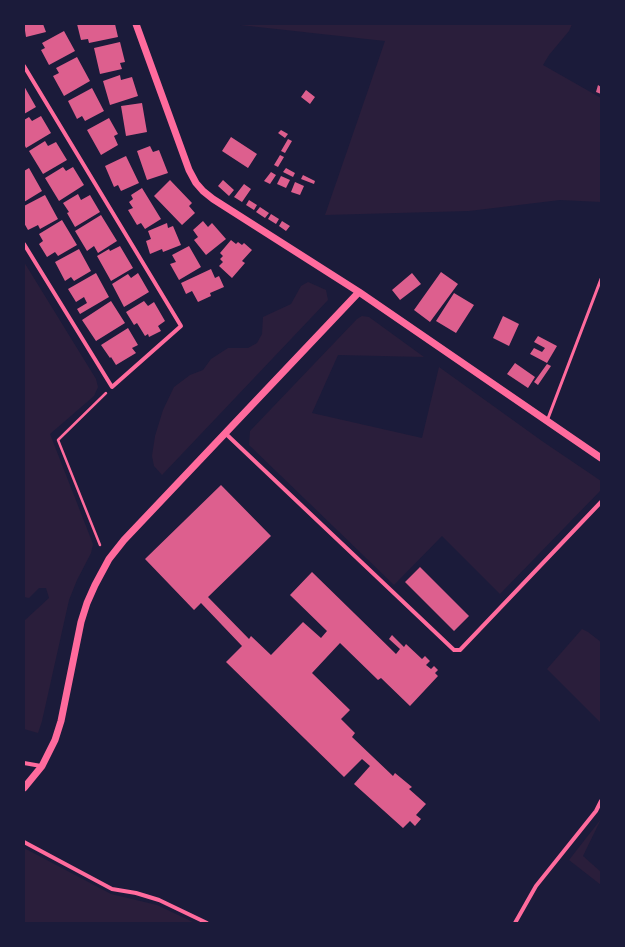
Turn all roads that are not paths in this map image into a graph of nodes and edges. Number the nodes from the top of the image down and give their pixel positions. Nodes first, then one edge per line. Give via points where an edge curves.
1 (136, 24) edge
2 (24, 66) edge
3 (24, 244) edge
4 (601, 278) edge
5 (359, 292) junction
6 (547, 421) junction
7 (225, 433) junction
8 (601, 458) edge
9 (601, 502) edge
10 (24, 763) edge
11 (42, 766) junction
12 (24, 788) edge
13 (601, 800) edge
14 (24, 842) edge
15 (207, 923) edge
16 (515, 923) edge

1 - 5 street via 189,170 203,191
2 - 3 street via 181,326 112,387
4 - 6 lane
5 - 6 street
5 - 7 street
6 - 8 street
7 - 9 street via 454,650 460,650
7 - 11 street via 120,544 103,569 81,622 61,721
10 - 11 street
11 - 12 street
13 - 16 street via 596,811 536,886
14 - 15 street via 112,888 159,900

